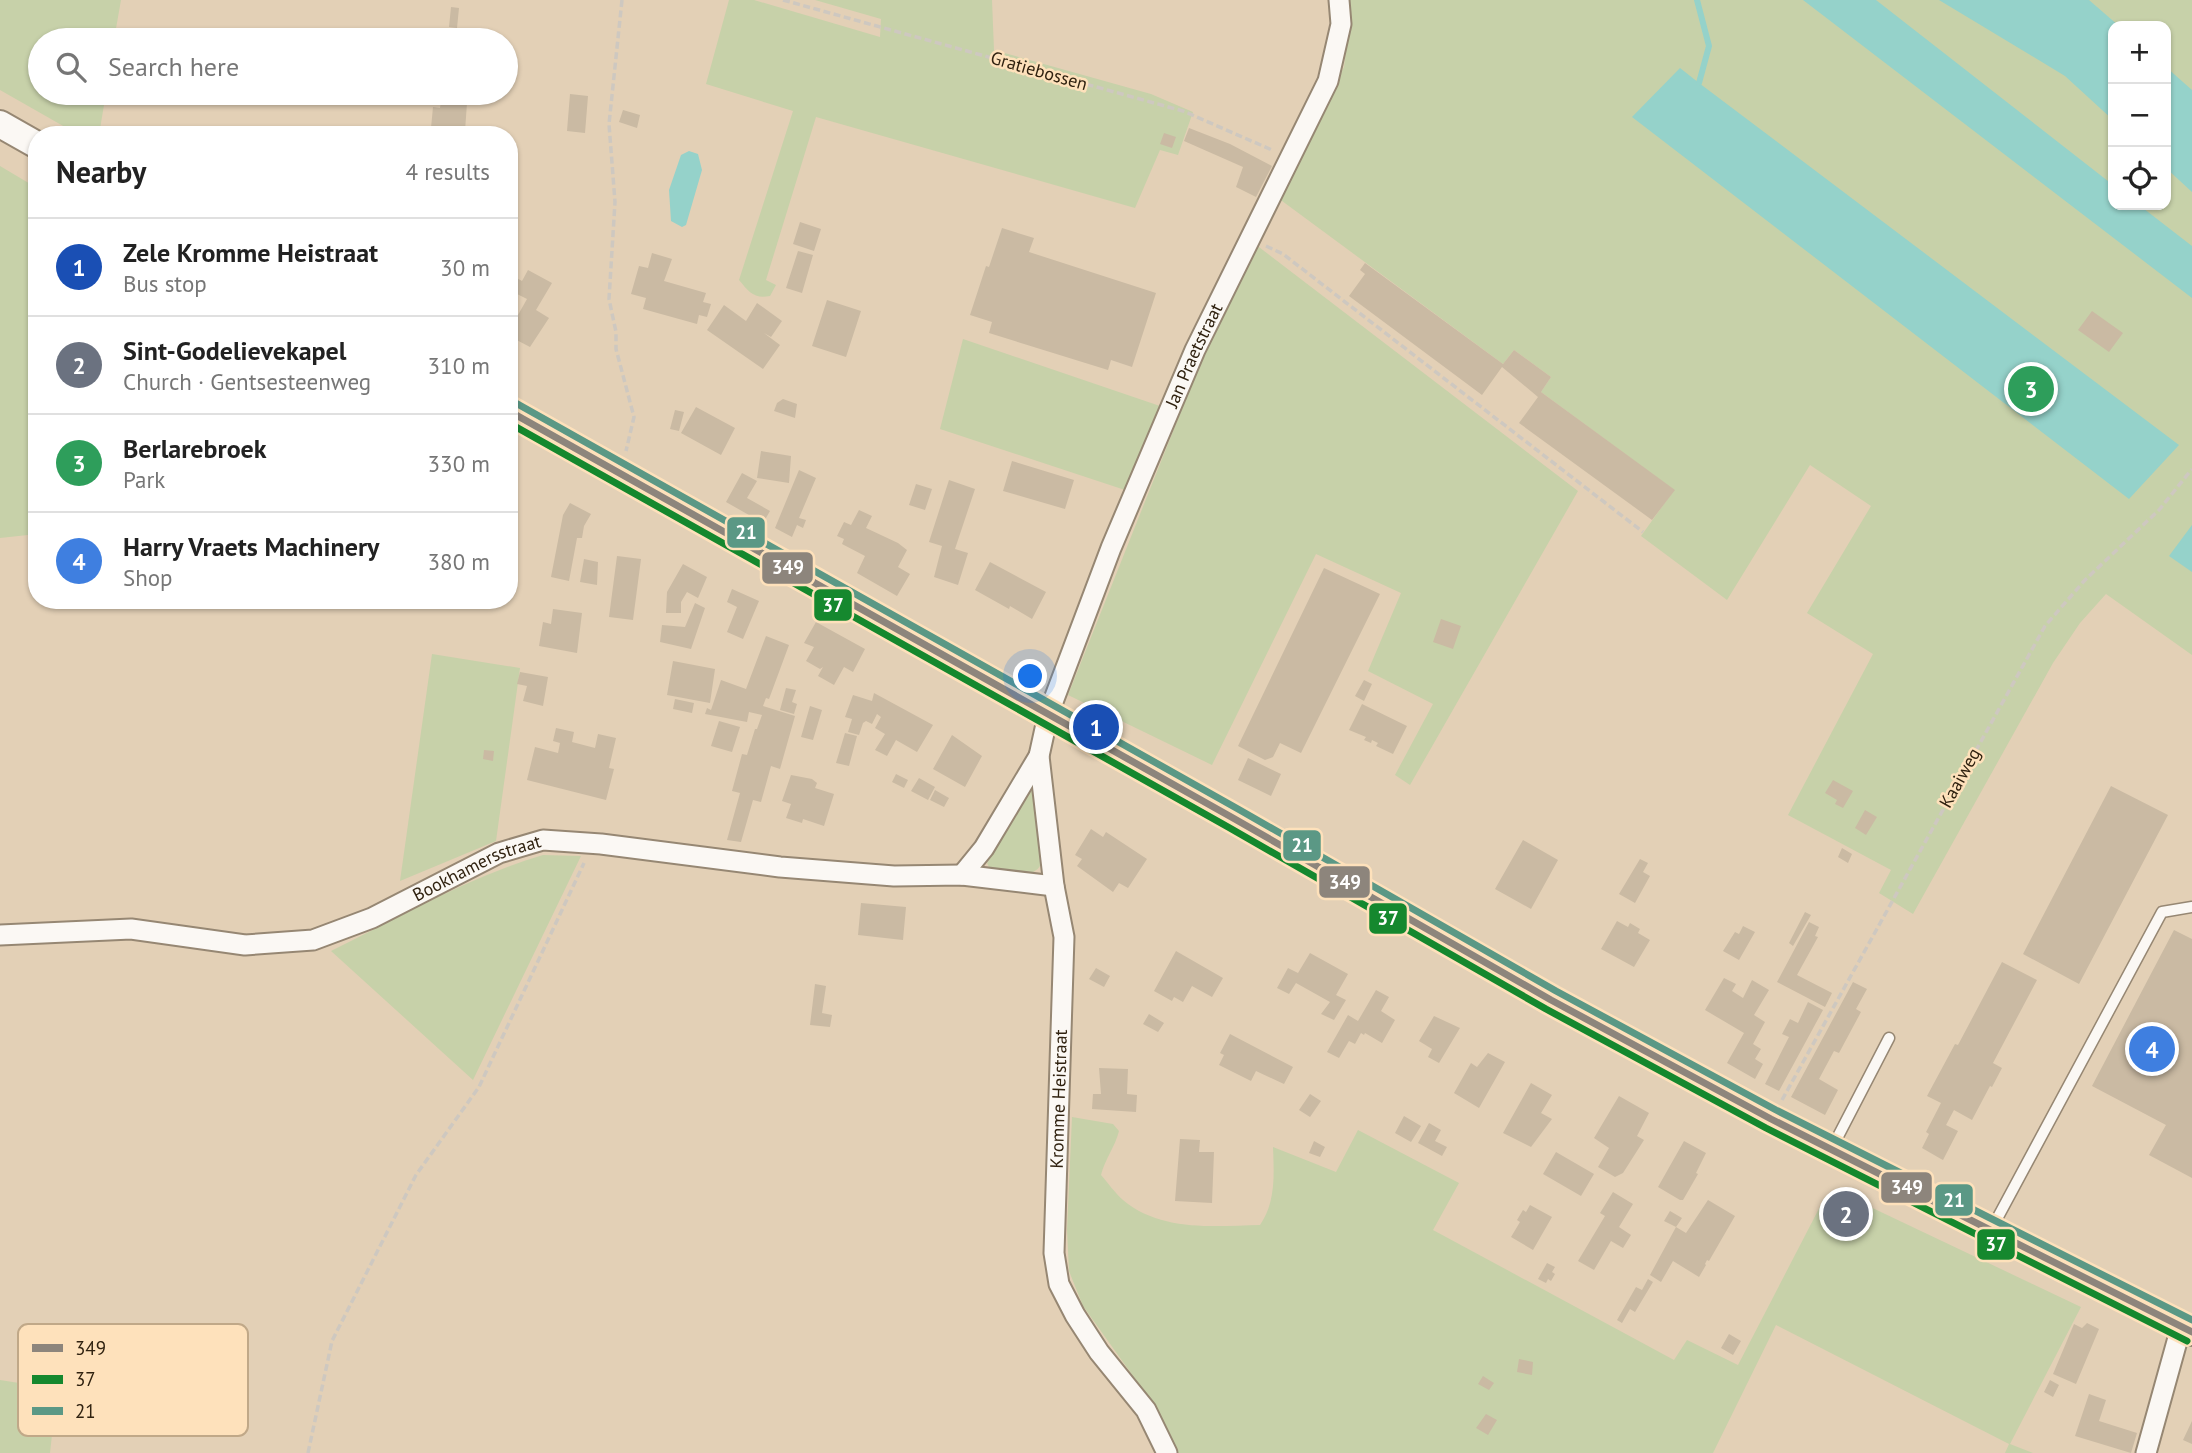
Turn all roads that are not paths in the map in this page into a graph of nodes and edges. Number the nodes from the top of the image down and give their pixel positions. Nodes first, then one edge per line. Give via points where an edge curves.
1 (1339, 0) edge
2 (0, 124) edge
3 (28, 140) edge
4 (518, 416) edge
5 (1048, 715) junction
6 (1039, 757) junction
7 (962, 875) junction
8 (1054, 886) junction
9 (2192, 908) edge
10 (0, 935) edge
11 (1889, 1038) dead end
12 (1832, 1149) junction
13 (1991, 1230) junction
14 (2186, 1329) edge
15 (1167, 1453) edge
16 (2146, 1453) edge

1 - 5 street, Jan Praetstraat via 1341,24 1328,81 1195,350 1111,548
2 - 3 main road
4 - 5 main road
5 - 6 street, Kromme Heistraat
5 - 12 main road via 1551,1000
6 - 7 street via 984,848
6 - 8 street, Kromme Heistraat
7 - 8 street, Bookhamersstraat
7 - 10 street, Bookhamersstraat via 894,876 779,867 544,840 499,853 372,918 313,940 245,945 131,929
8 - 15 street, Kromme Heistraat via 1064,937 1055,1253 1059,1284 1074,1315 1146,1410
9 - 13 lane via 2162,912
11 - 12 lane
12 - 13 main road
13 - 14 main road
14 - 16 street

